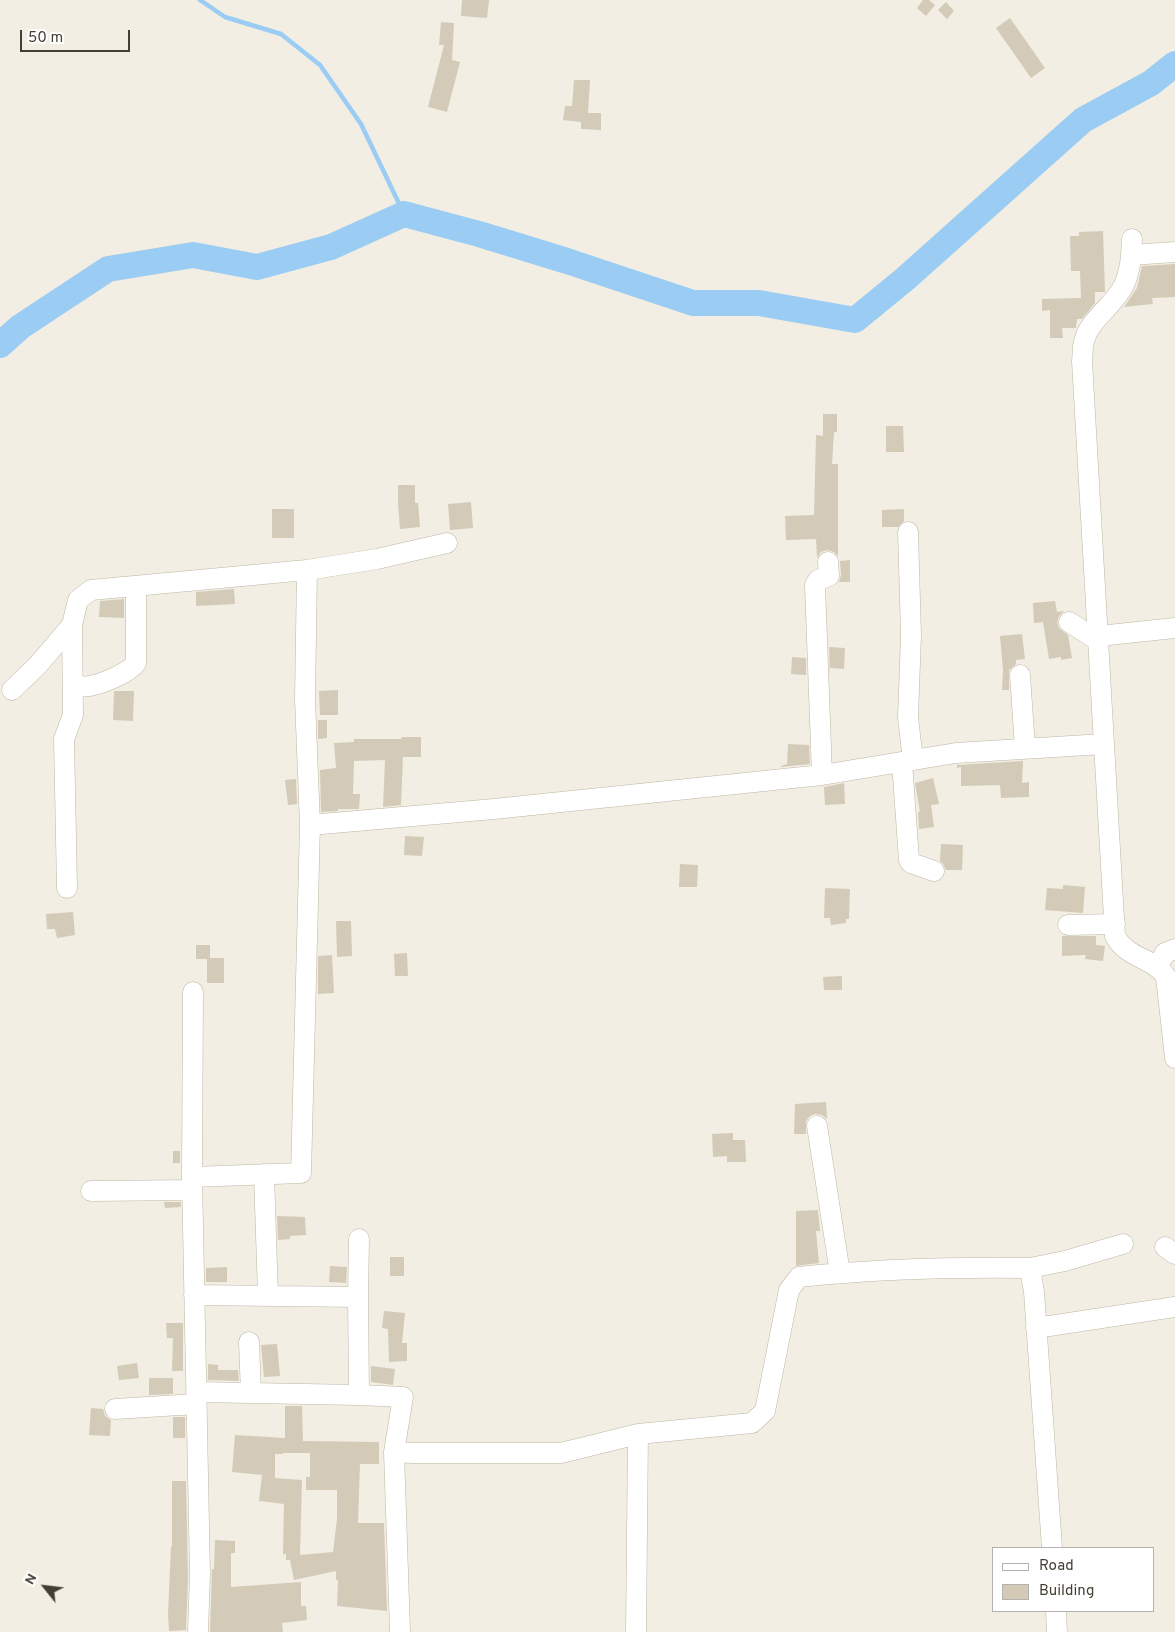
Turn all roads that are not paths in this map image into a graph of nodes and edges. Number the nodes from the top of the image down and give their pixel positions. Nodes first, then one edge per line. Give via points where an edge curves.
1 (1175, 252) edge
2 (908, 532) dead end
3 (447, 543) dead end
4 (828, 562) dead end
5 (307, 570) junction
6 (136, 587) junction
7 (1069, 622) dead end
8 (72, 625) junction
9 (1175, 628) edge
10 (1099, 639) junction
11 (1020, 675) dead end
12 (73, 686) junction
13 (12, 690) dead end
14 (1104, 744) junction
15 (1025, 748) junction
16 (908, 761) junction
17 (822, 775) junction
18 (310, 824) junction
19 (934, 871) dead end
20 (67, 888) dead end
21 (1114, 924) junction
22 (1068, 925) dead end
23 (1175, 949) edge
24 (1157, 967) junction
25 (193, 992) dead end
26 (1175, 1058) edge
27 (817, 1126) dead end
28 (264, 1174) junction
29 (192, 1183) junction
30 (90, 1191) dead end
31 (359, 1239) dead end
32 (1123, 1244) dead end
33 (1030, 1268) junction
34 (840, 1273) junction
35 (194, 1295) junction
36 (268, 1296) junction
37 (358, 1298) junction
38 (1175, 1307) edge
39 (1036, 1328) junction
40 (249, 1342) dead end
41 (251, 1393) junction
42 (358, 1395) junction
43 (196, 1398) junction
44 (115, 1409) dead end
45 (638, 1434) junction
46 (394, 1452) junction
47 (1052, 1547) edge
48 (1056, 1612) edge
49 (198, 1632) edge
50 (400, 1632) edge
51 (636, 1632) edge
52 (1057, 1632) edge

1 - 10 street via 1131,247 1130,269 1124,286 1114,302 1090,327 1084,341 1082,361
2 - 16 street via 911,635
3 - 5 street
4 - 17 street via 829,576 818,580 815,585
5 - 6 street
5 - 18 street via 305,700
6 - 8 street via 91,590 78,600
6 - 12 street via 136,663 132,669 101,683
7 - 10 street
8 - 12 street
8 - 13 street
9 - 10 street
10 - 14 street
11 - 15 street
12 - 20 street via 73,715 64,738
14 - 15 street
14 - 21 street
15 - 16 street via 956,753
16 - 17 street
16 - 19 street via 909,860
17 - 18 street via 494,809
18 - 28 street via 301,1173
21 - 22 street
21 - 24 street via 1120,945
23 - 24 street via 1165,953
24 - 26 street via 1166,977
25 - 29 street
27 - 34 street
28 - 29 street
28 - 36 street
29 - 30 street
29 - 35 street
31 - 37 street
32 - 33 street
33 - 34 street
33 - 39 street
34 - 45 street via 799,1277 789,1290 765,1411 752,1423
35 - 36 street
35 - 43 street
36 - 37 street
37 - 42 street
38 - 39 street
39 - 47 street
40 - 41 street
41 - 42 street
41 - 43 street
42 - 46 street via 403,1398
43 - 44 street
43 - 49 street
45 - 46 street via 561,1453
45 - 51 street
46 - 50 street
48 - 52 street

